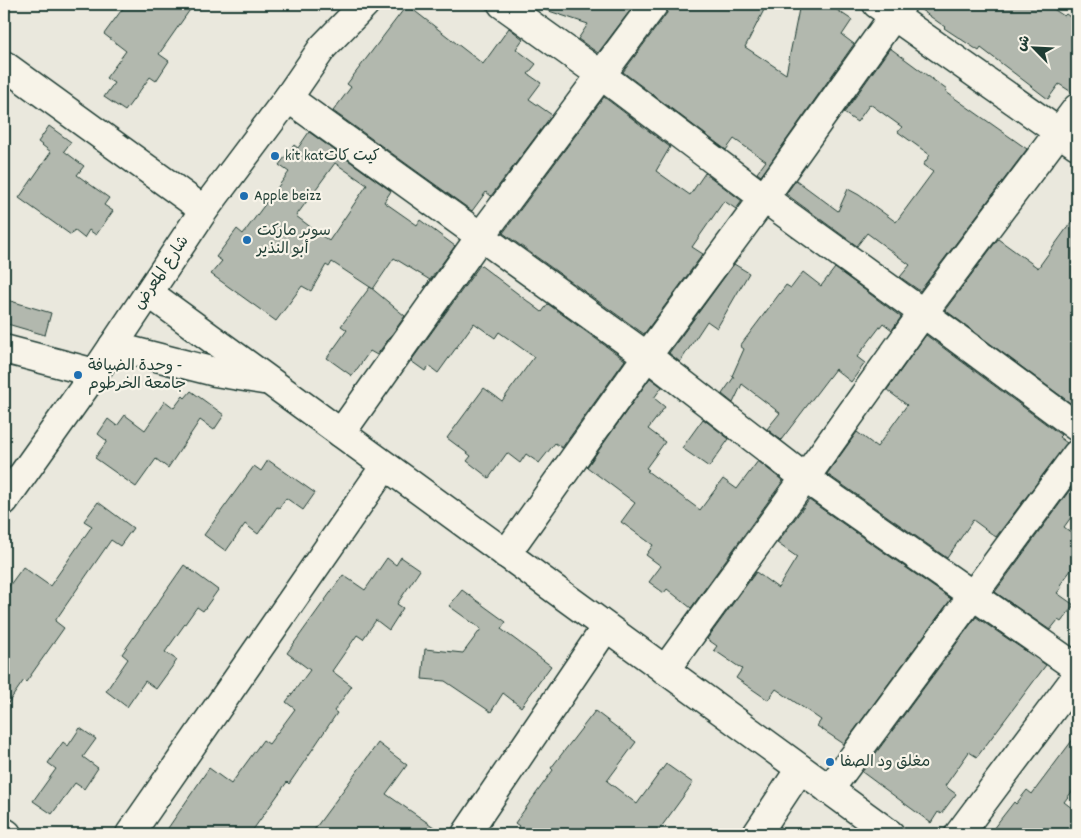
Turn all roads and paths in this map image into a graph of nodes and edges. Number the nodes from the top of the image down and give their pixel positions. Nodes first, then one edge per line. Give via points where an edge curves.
1 (339, 4) edge
2 (365, 4) edge
3 (502, 4) edge
4 (654, 4) edge
5 (891, 8) edge
6 (323, 47) junction
7 (4, 66) edge
8 (601, 75) junction
9 (288, 98) junction
10 (1077, 108) edge
11 (1068, 138) edge
12 (764, 198) junction
13 (204, 210) junction
14 (480, 237) junction
15 (149, 292) junction
16 (923, 312) junction
17 (113, 346) junction
18 (4, 350) edge
19 (647, 356) junction
20 (94, 373) junction
21 (269, 381) junction
22 (1077, 426) edge
23 (341, 434) junction
24 (1077, 454) edge
25 (386, 466) junction
26 (805, 478) junction
27 (4, 501) edge
28 (506, 554) junction
29 (974, 595) junction
30 (606, 627) junction
31 (1077, 668) edge
32 (665, 670) junction
33 (1077, 676) edge
34 (800, 769) junction
35 (829, 790) junction
36 (130, 834) edge
37 (466, 834) edge
38 (757, 834) edge
39 (890, 834) edge
40 (959, 834) edge

1 - 6 street, شارع المعرض
2 - 6 street, شارع المعرض
3 - 8 street
4 - 8 street
5 - 11 street
5 - 12 street
6 - 9 street, شارع المعرض
7 - 13 street
8 - 12 street
8 - 14 street
9 - 13 street, شارع المعرض
9 - 14 street
10 - 11 street
11 - 16 street
12 - 16 street
12 - 19 street
13 - 15 street, شارع المعرض
14 - 19 street
14 - 23 street
15 - 17 street, شارع المعرض
15 - 21 street
16 - 22 street
16 - 26 street
17 - 20 street, شارع المعرض
17 - 21 street via 215,372
18 - 20 street
19 - 26 street
19 - 28 street
20 - 27 street, شارع المعرض
21 - 23 street
23 - 25 street
24 - 29 street
25 - 28 street
25 - 36 street
26 - 29 street
26 - 32 street
28 - 30 street
29 - 31 street
29 - 35 street
30 - 32 street
30 - 37 street
32 - 34 street
33 - 40 street
34 - 35 street
34 - 38 street
35 - 39 street

